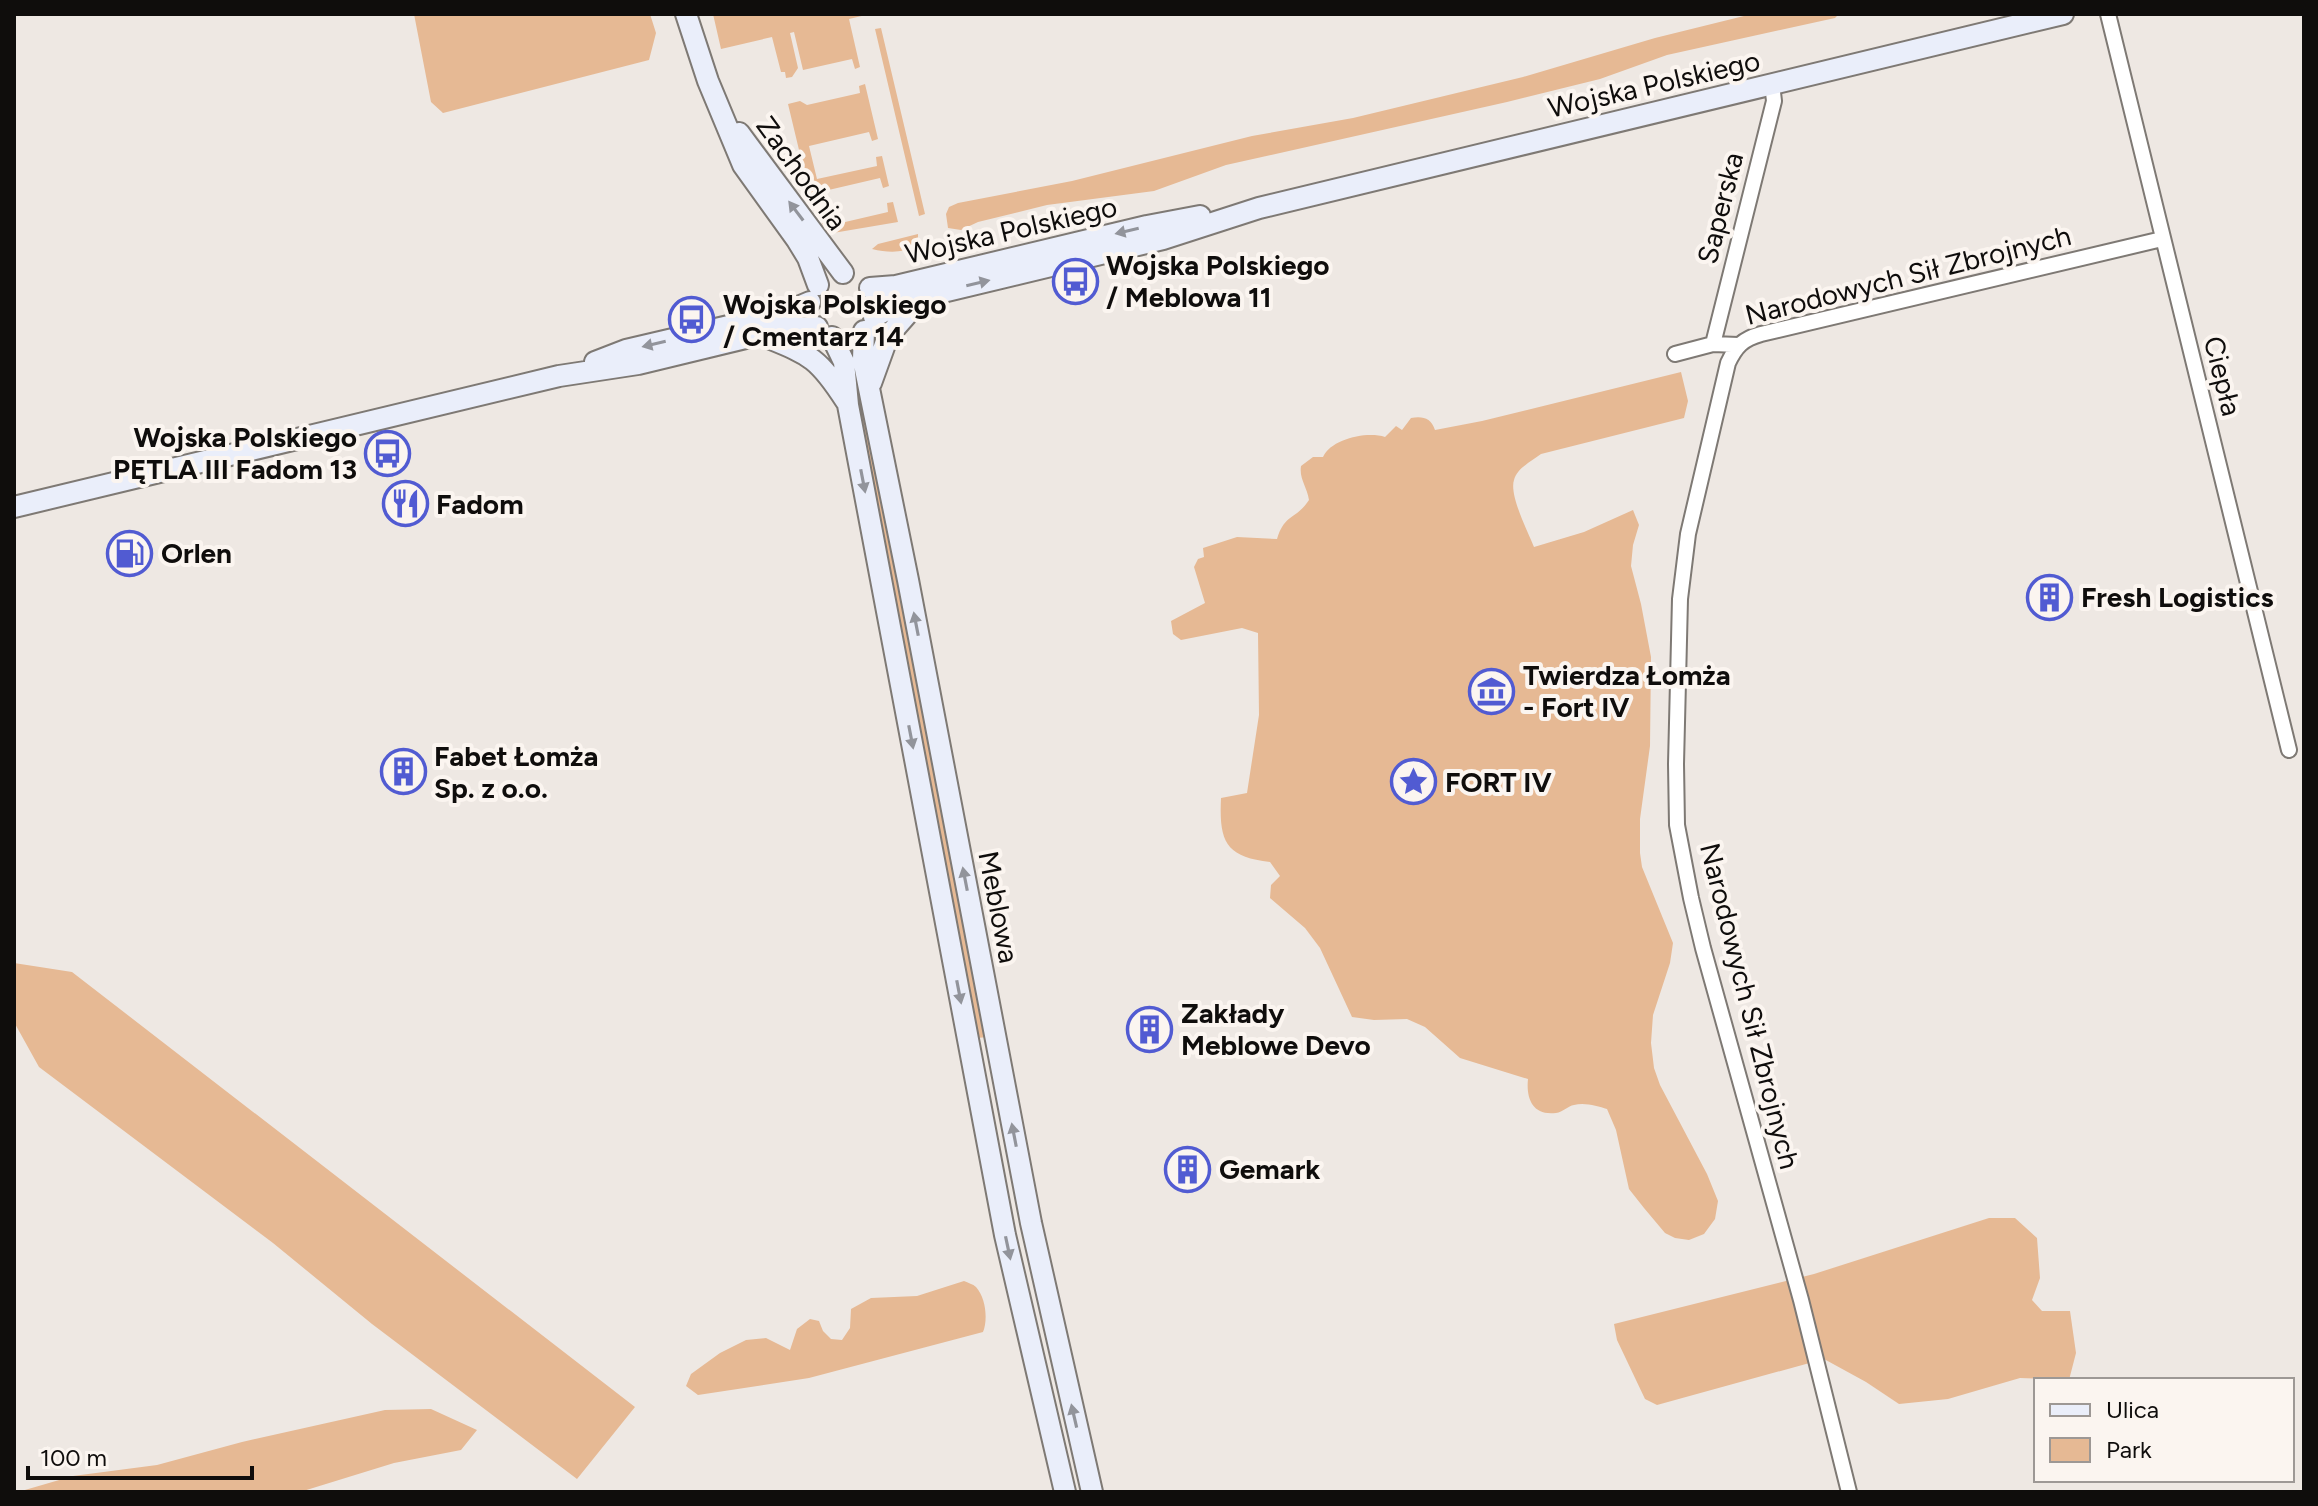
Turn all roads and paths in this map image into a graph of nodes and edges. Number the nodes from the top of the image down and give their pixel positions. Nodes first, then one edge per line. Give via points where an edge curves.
1 (686, 14) edge
2 (2063, 14) edge
3 (2108, 14) edge
4 (1772, 84) junction
5 (718, 103) junction
6 (1259, 208) junction
7 (2162, 239) junction
8 (843, 273) junction
9 (870, 288) junction
10 (814, 293) junction
11 (924, 296) junction
12 (869, 324) junction
13 (825, 332) junction
14 (761, 335) junction
15 (1713, 344) junction
16 (1738, 345) junction
17 (1675, 354) dead end
18 (559, 376) junction
19 (870, 387) junction
20 (848, 405) junction
21 (14, 507) edge
22 (2289, 750) dead end
23 (1065, 1492) edge
24 (1092, 1492) edge
25 (1849, 1492) edge

1 - 5 main road, Zachodnia
2 - 4 main road, Wojska Polskiego
3 - 7 street, Ciepła
4 - 6 main road, Wojska Polskiego
4 - 15 street, Saperska via 1774,101
8 -> 5 main road, Zachodnia
5 - 10 main road, Zachodnia via 743,165 808,258
6 -> 9 main road, Wojska Polskiego via 1147,226
11 -> 6 main road, Wojska Polskiego via 1163,239
7 - 16 street, Narodowych Sił Zbrojnych via 1761,334
7 - 22 street, Ciepła
8 - 9 main road
8 - 10 main road via 826,278
9 - 12 main road via 875,302
10 - 13 main road via 810,312
10 -> 18 main road via 784,313 626,350
11 - 12 main road, Wojska Polskiego via 892,304
11 - 19 main road via 888,336
12 - 13 main road via 852,337
12 - 19 main road, Meblowa via 863,359
13 - 14 main road via 787,328
13 - 20 main road, Meblowa via 844,362
14 - 18 main road
14 - 20 main road via 815,360
15 - 16 street
15 - 17 street
16 - 25 street, Narodowych Sił Zbrojnych via 1728,363 1683,567 1677,825 1694,911
18 - 21 main road
24 -> 19 main road, Meblowa via 1036,1251
20 -> 23 main road, Meblowa via 1005,1235

